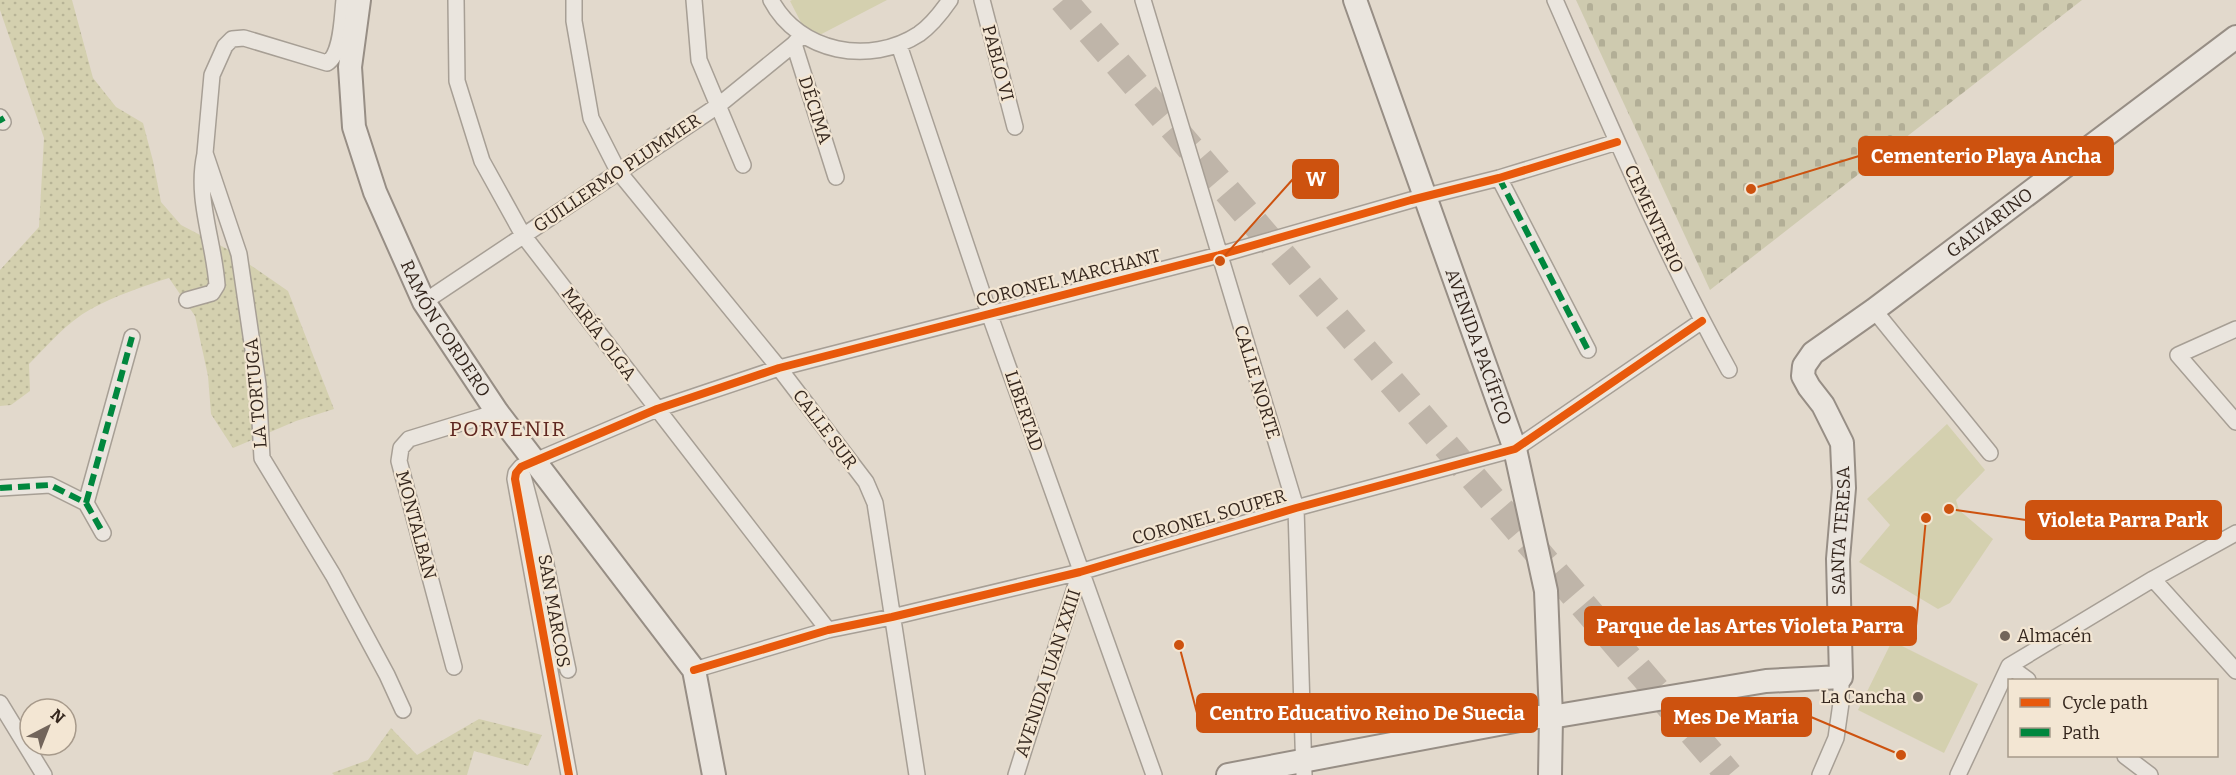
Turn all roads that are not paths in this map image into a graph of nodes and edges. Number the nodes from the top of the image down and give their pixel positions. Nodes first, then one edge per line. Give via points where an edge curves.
1 (344, 0) edge
2 (359, 0) edge
3 (456, 0) edge
4 (574, 0) edge
5 (694, 0) edge
6 (771, 0) edge
7 (950, 0) edge
8 (982, 0) edge
9 (1143, 0) edge
10 (1355, 0) edge
11 (1555, 0) edge
12 (2236, 37) edge
13 (798, 39) junction
14 (899, 45) junction
15 (719, 105) junction
16 (1015, 127) dead end
17 (1617, 142) junction
18 (205, 153) junction
19 (743, 165) dead end
20 (618, 171) junction
21 (836, 177) dead end
22 (1499, 178) junction
23 (1426, 196) junction
24 (523, 235) junction
25 (1219, 255) junction
26 (187, 300) dead end
27 (424, 302) junction
28 (1875, 310) junction
29 (989, 313) junction
30 (1702, 321) junction
31 (2236, 329) edge
32 (132, 337) dead end
33 (1588, 350) dead end
34 (1804, 366) joint
35 (779, 368) junction
36 (1729, 370) dead end
37 (657, 409) junction
38 (497, 412) junction
39 (2236, 422) edge
40 (1515, 449) junction
41 (1990, 453) dead end
42 (527, 464) junction
43 (0, 488) edge
44 (86, 503) junction
45 (1296, 508) junction
46 (103, 533) dead end
47 (2236, 533) edge
48 (1080, 572) junction
49 (2152, 579) junction
50 (892, 616) junction
51 (828, 630) junction
52 (2009, 666) junction
53 (454, 667) dead end
54 (568, 670) dead end
55 (694, 670) junction
56 (2236, 671) edge
57 (1841, 677) junction
58 (2025, 679) edge
59 (0, 703) edge
60 (403, 710) dead end
61 (1551, 717) junction
62 (2126, 757) edge
63 (1304, 768) edge
64 (44, 775) edge
65 (569, 775) edge
66 (714, 775) edge
67 (916, 775) edge
68 (1016, 775) edge
69 (1154, 775) edge
70 (1228, 775) edge
71 (1550, 775) edge
72 (1820, 775) edge
73 (1958, 775) edge
74 (2150, 775) edge

1 - 18 street, LA TORTUGA via 337,48 327,63 244,38 231,39 212,75
2 - 27 street, RAMÓN CORDERO via 350,67 354,127 375,192
3 - 24 street, MARÍA OLGA via 457,81 482,160
4 - 20 street, CALLE SUR via 591,118
5 - 15 street via 699,60
6 - 13 street, DÉCIMA
7 - 14 street, DÉCIMA via 920,33
8 - 16 street, PABLO VI
9 - 25 street, CALLE NORTE
10 - 23 street, AVENIDA PACÍFICO
11 - 17 street, CEMENTERIO
12 - 28 street, GALVARINO
13 - 14 street, DÉCIMA via 849,52
13 - 15 street, GUILLERMO PLUMMER
13 - 21 street, DÉCIMA
14 - 29 street, LIBERTAD
15 - 19 street
15 - 20 street, GUILLERMO PLUMMER
17 - 22 street, CORONEL MARCHANT
17 - 30 street, CEMENTERIO
18 - 26 street, LA TORTUGA via 201,188 216,285 212,293
18 - 60 street, LA TORTUGA via 239,254 258,384 262,458 333,574
20 - 24 street, GUILLERMO PLUMMER
20 - 35 street, CALLE SUR
22 - 23 street, CORONEL MARCHANT
22 - 33 street
23 - 25 street, CORONEL MARCHANT
23 - 40 street, AVENIDA PACÍFICO
24 - 27 street, GUILLERMO PLUMMER
24 - 37 street, MARÍA OLGA
25 - 29 street, CORONEL MARCHANT
25 - 45 street, CALLE NORTE
27 - 38 street, RAMÓN CORDERO
28 - 34 street, GALVARINO via 1813,353
28 - 41 street
29 - 35 street, CORONEL MARCHANT
29 - 48 street, LIBERTAD
30 - 36 street, CEMENTERIO
30 - 40 street, CORONEL SOUPER
31 - 39 street via 2178,355
32 - 44 street
34 - 57 street, SANTA TERESA via 1803,376 1842,443 1844,488 1838,560
35 - 37 street, CORONEL MARCHANT
35 - 50 street, CALLE SUR via 866,482 874,503
37 - 42 street, CORONEL MARCHANT
37 - 51 street, MARÍA OLGA
38 - 42 street, RAMÓN CORDERO
38 - 53 street, MONTALBAN via 409,439 401,448 399,461
40 - 45 street, CORONEL SOUPER
40 - 61 street, AVENIDA PACÍFICO via 1546,591
42 - 54 street
42 - 55 street, RAMÓN CORDERO
42 - 65 street, SAN MARCOS via 515,479
43 - 44 street via 50,485
44 - 46 street
45 - 48 street, CORONEL SOUPER
45 - 63 street, CALLE NORTE
47 - 49 street
48 - 50 street, CORONEL SOUPER
48 - 68 street, AVENIDA JUAN XXIII
48 - 69 street, LIBERTAD
49 - 52 street
49 - 56 street
50 - 51 street, CORONEL SOUPER
50 - 67 street, CALLE SUR
51 - 55 street, CORONEL SOUPER
52 - 58 street
52 - 73 street
55 - 66 street, RAMÓN CORDERO
57 - 61 street via 1766,681
57 - 72 street, SANTA TERESA via 1836,738
59 - 64 street
61 - 63 street via 1535,717
61 - 71 street, AVENIDA PACÍFICO
62 - 74 street
63 - 70 street

